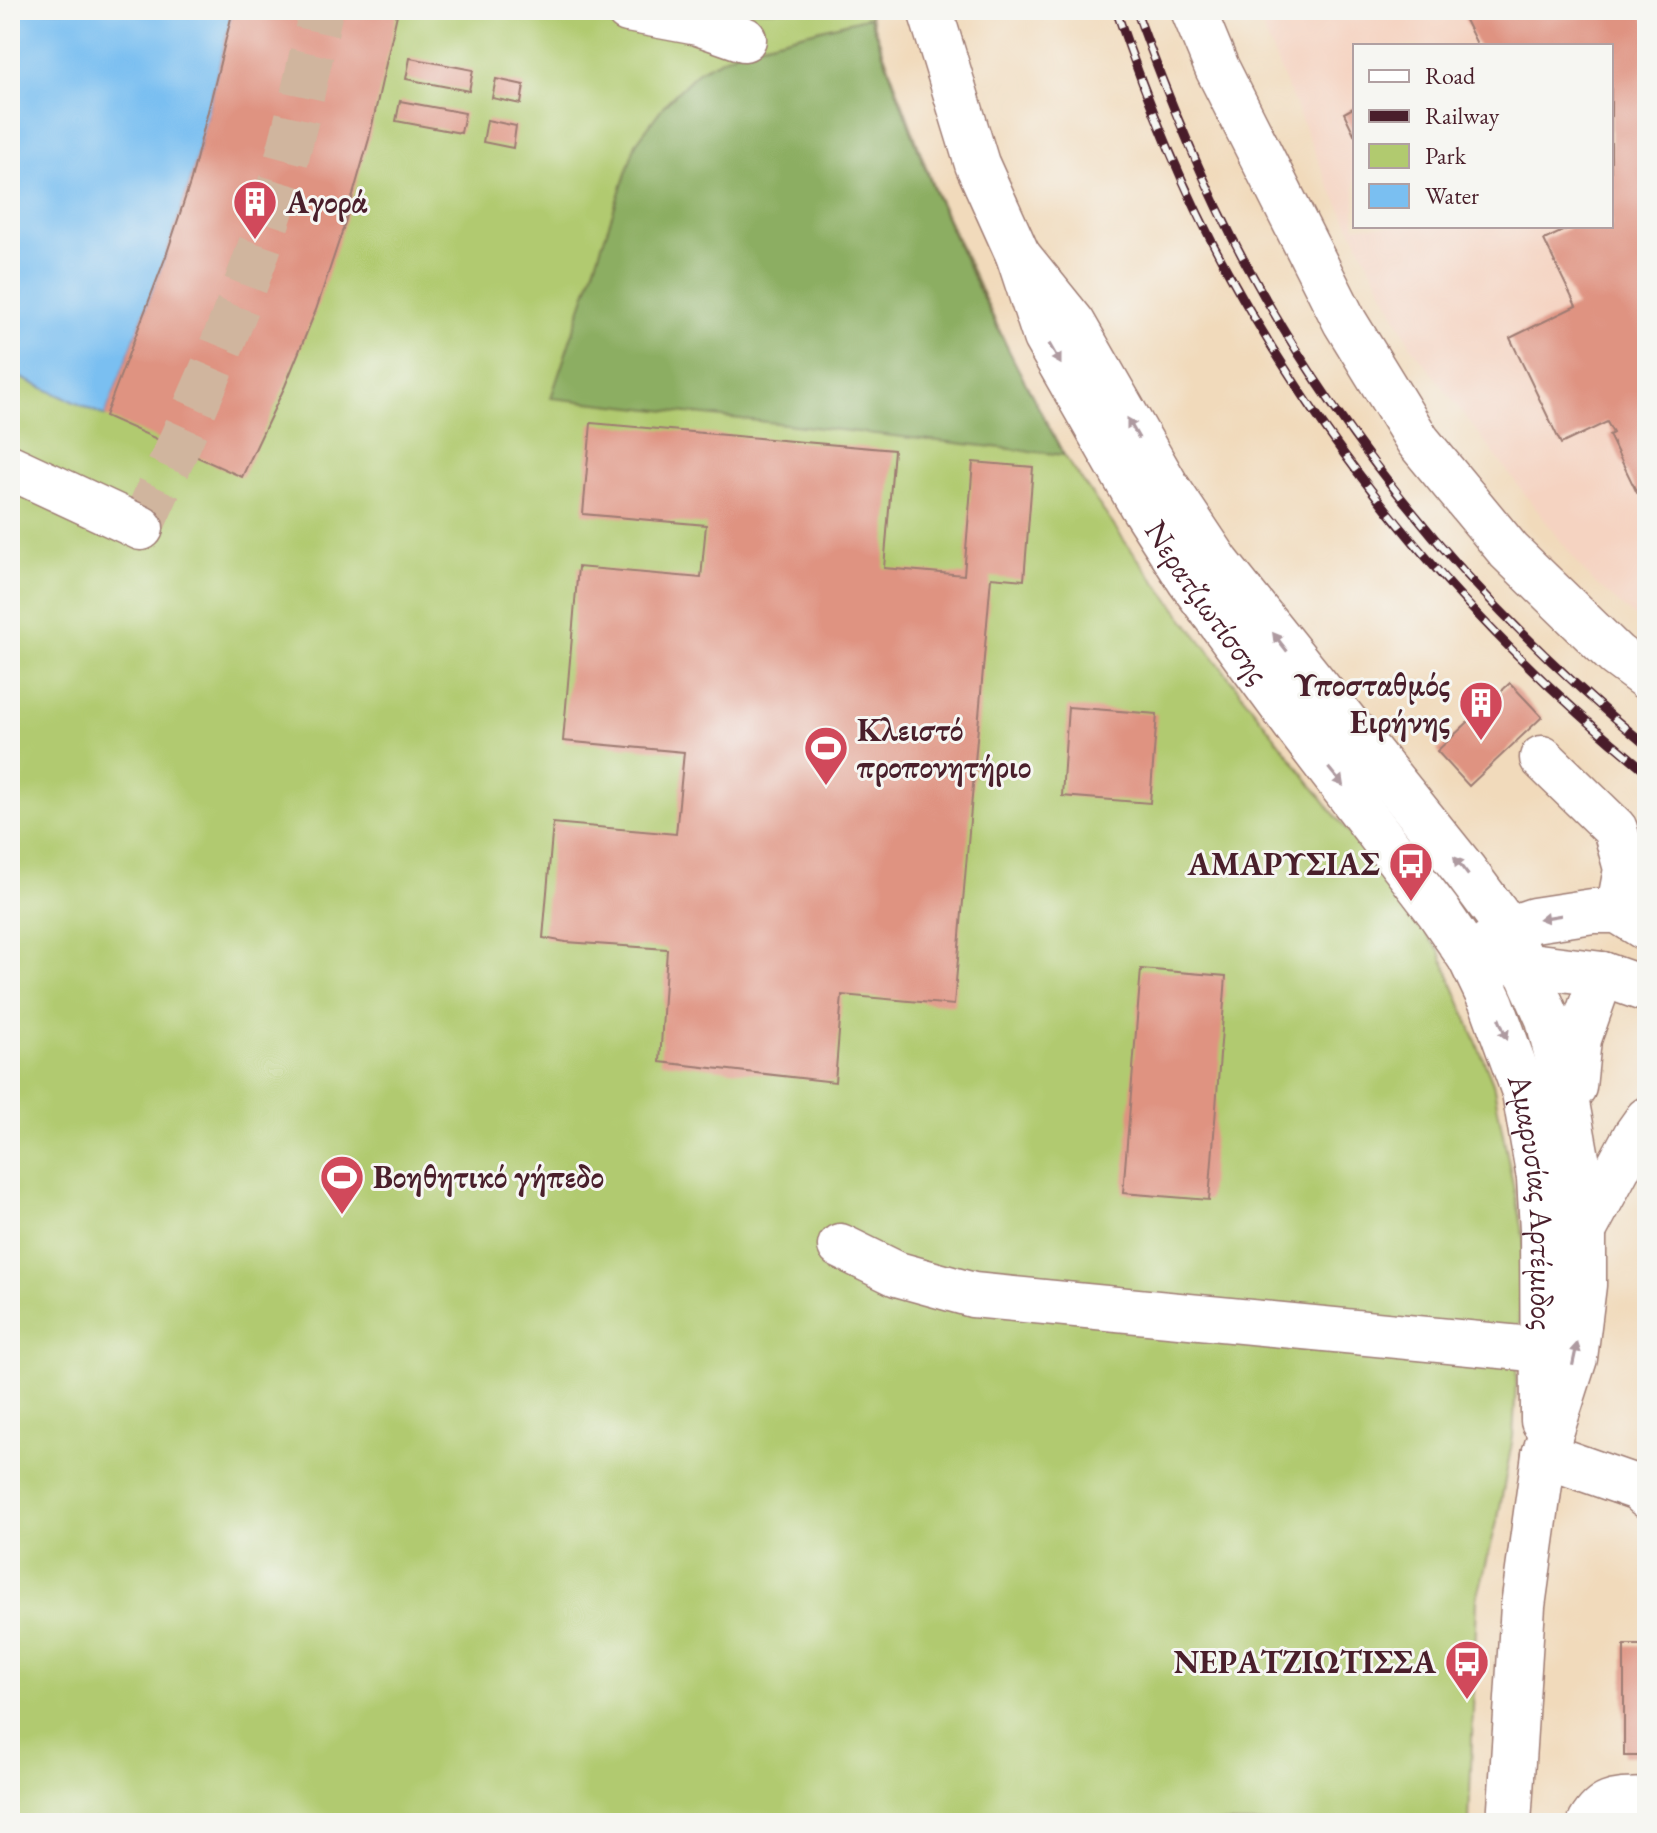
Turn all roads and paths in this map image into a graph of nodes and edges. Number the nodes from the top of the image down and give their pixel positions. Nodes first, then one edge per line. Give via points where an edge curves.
1 (628, 10) edge
2 (930, 10) edge
3 (1193, 10) edge
4 (744, 39) dead end
5 (1018, 255) junction
6 (10, 467) edge
7 (141, 528) dead end
8 (1647, 678) edge
9 (1542, 758) dead end
10 (1636, 923) edge
11 (1517, 946) junction
12 (1470, 958) junction
13 (1602, 974) junction
14 (1647, 990) edge
15 (1647, 1119) edge
16 (1573, 1125) junction
17 (1584, 1231) junction
18 (840, 1246) dead end
19 (1541, 1350) junction
20 (1544, 1455) junction
21 (1647, 1496) edge
22 (1647, 1800) edge
23 (1509, 1823) edge
24 (1590, 1823) edge

1 - 4 main road via 698,23
2 - 5 main road, Νερατζιωτίσσης via 977,164
3 - 8 main road via 1345,322 1418,441 1509,551 1616,655
11 -> 5 main road, Νερατζιωτίσσης via 1465,871 1218,563 1166,485 1073,323
5 -> 12 main road, Νερατζιωτίσσης via 1045,337 1181,568
6 - 7 main road
9 - 10 main road via 1615,829
10 -> 11 main road via 1593,911 1534,920
10 - 13 main road
11 - 12 main road
11 - 13 main road
11 - 16 main road, Νερατζιωτίσσης via 1548,1019
12 -> 19 main road, Αμαρυσίας Αρτέμιδος via 1515,1062 1533,1138 1542,1229
13 - 14 main road
13 - 16 main road via 1579,1039
15 - 17 main road
16 - 17 main road, Νερατζιωτίσσης
20 -> 17 main road, Αμαρυσίας Αρτέμιδος via 1575,1358
18 - 19 main road via 897,1274 973,1295
19 - 20 main road, Αμαρυσίας Αρτέμιδος
20 - 21 main road via 1638,1488
20 - 23 main road, Αμαρυσίας Αρτέμιδος via 1523,1606
22 - 24 main road via 1610,1802

